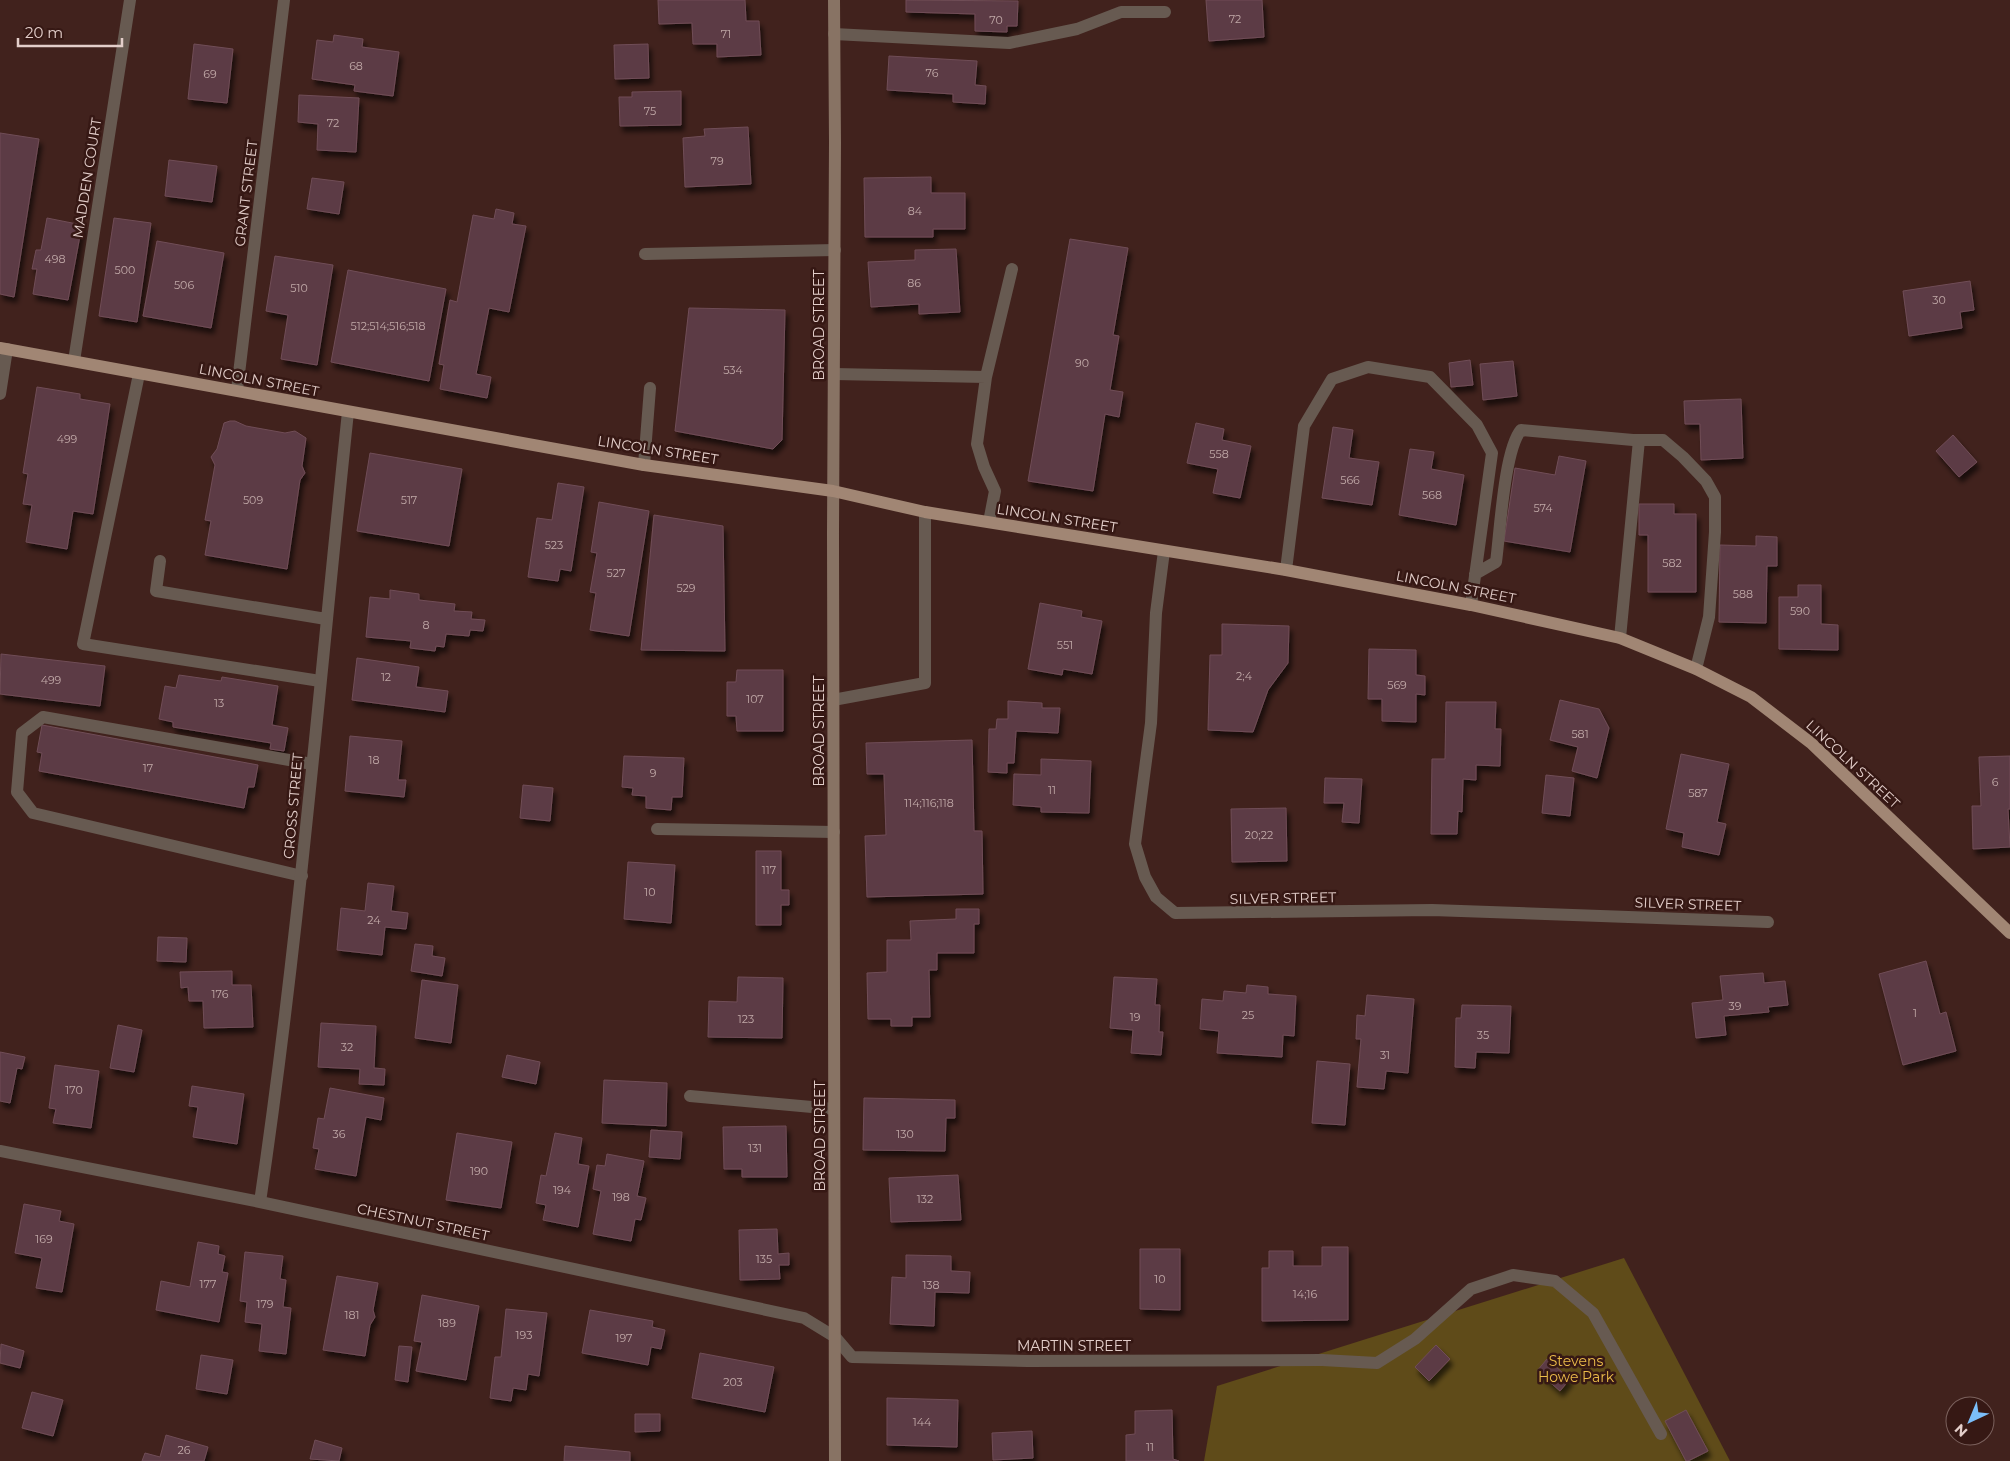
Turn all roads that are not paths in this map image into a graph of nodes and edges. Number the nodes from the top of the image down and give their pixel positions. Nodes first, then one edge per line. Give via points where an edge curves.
1 (130, 0) edge
2 (284, 0) edge
3 (834, 0) edge
4 (1166, 12) dead end
5 (834, 34) junction
6 (835, 250) junction
7 (645, 254) dead end
8 (1012, 269) dead end
9 (3, 348) edge
10 (74, 361) junction
11 (139, 374) junction
12 (834, 374) junction
13 (986, 377) junction
14 (650, 388) dead end
15 (237, 390) junction
16 (0, 394) edge
17 (348, 412) junction
18 (1639, 440) junction
19 (644, 465) junction
20 (833, 491) junction
21 (925, 512) junction
22 (989, 522) junction
23 (1164, 551) junction
24 (160, 561) dead end
25 (1286, 570) junction
26 (1475, 574) junction
27 (1471, 605) junction
28 (326, 619) junction
29 (1620, 638) junction
30 (1696, 670) junction
31 (320, 681) junction
32 (834, 700) junction
33 (312, 764) junction
34 (657, 828) dead end
35 (834, 832) junction
36 (302, 876) junction
37 (1768, 922) dead end
38 (2010, 933) edge
39 (690, 1096) dead end
40 (834, 1109) junction
41 (0, 1151) edge
42 (260, 1202) junction
43 (835, 1337) junction
44 (1661, 1434) dead end
45 (835, 1461) edge

1 - 10 street, MADDEN COURT
2 - 15 street, GRANT STREET
3 - 5 street, BROAD STREET
4 - 5 street via 1120,12 1076,29 1009,43
5 - 6 street, BROAD STREET
6 - 7 street
6 - 12 street, BROAD STREET
8 - 13 street
9 - 10 main road, LINCOLN STREET
9 - 16 street
10 - 11 main road, LINCOLN STREET
11 - 15 main road, LINCOLN STREET
11 - 31 street via 83,644
12 - 13 street
12 - 20 street, BROAD STREET
13 - 22 street via 977,444 995,491
14 - 19 street
15 - 17 main road, LINCOLN STREET
17 - 19 main road, LINCOLN STREET
17 - 28 street, CROSS STREET
18 - 26 street via 1522,430 1515,437 1509,460 1496,562
18 - 29 street
18 - 30 street via 1662,440 1706,480 1714,497 1709,617
19 - 20 main road, LINCOLN STREET
20 - 21 main road, LINCOLN STREET
20 - 32 street, BROAD STREET
21 - 22 main road, LINCOLN STREET
21 - 32 street via 925,683
22 - 23 main road, LINCOLN STREET
23 - 25 main road, LINCOLN STREET
23 - 37 street, SILVER STREET via 1156,613 1150,722 1135,844 1145,877 1156,897 1175,913 1432,910
24 - 28 street via 156,591
25 - 26 street via 1304,426 1332,379 1368,367 1430,377 1470,416 1492,453
25 - 27 main road, LINCOLN STREET
26 - 27 street
27 - 29 main road, LINCOLN STREET
28 - 31 street, CROSS STREET
29 - 30 main road, LINCOLN STREET
30 - 38 main road, LINCOLN STREET via 1751,697 1811,743
31 - 33 street, CROSS STREET
32 - 35 street, BROAD STREET
33 - 36 street, CROSS STREET
33 - 36 street via 44,717 22,733 17,792 33,813
34 - 35 street
35 - 40 street, BROAD STREET
36 - 42 street, CROSS STREET
39 - 40 street
40 - 43 street, BROAD STREET
41 - 42 street, CHESTNUT STREET
42 - 43 street, CHESTNUT STREET via 804,1318
43 - 44 street, MARTIN STREET via 852,1358 1377,1363 1415,1339 1471,1289 1513,1276 1554,1281 1593,1313
43 - 45 street, BROAD STREET

